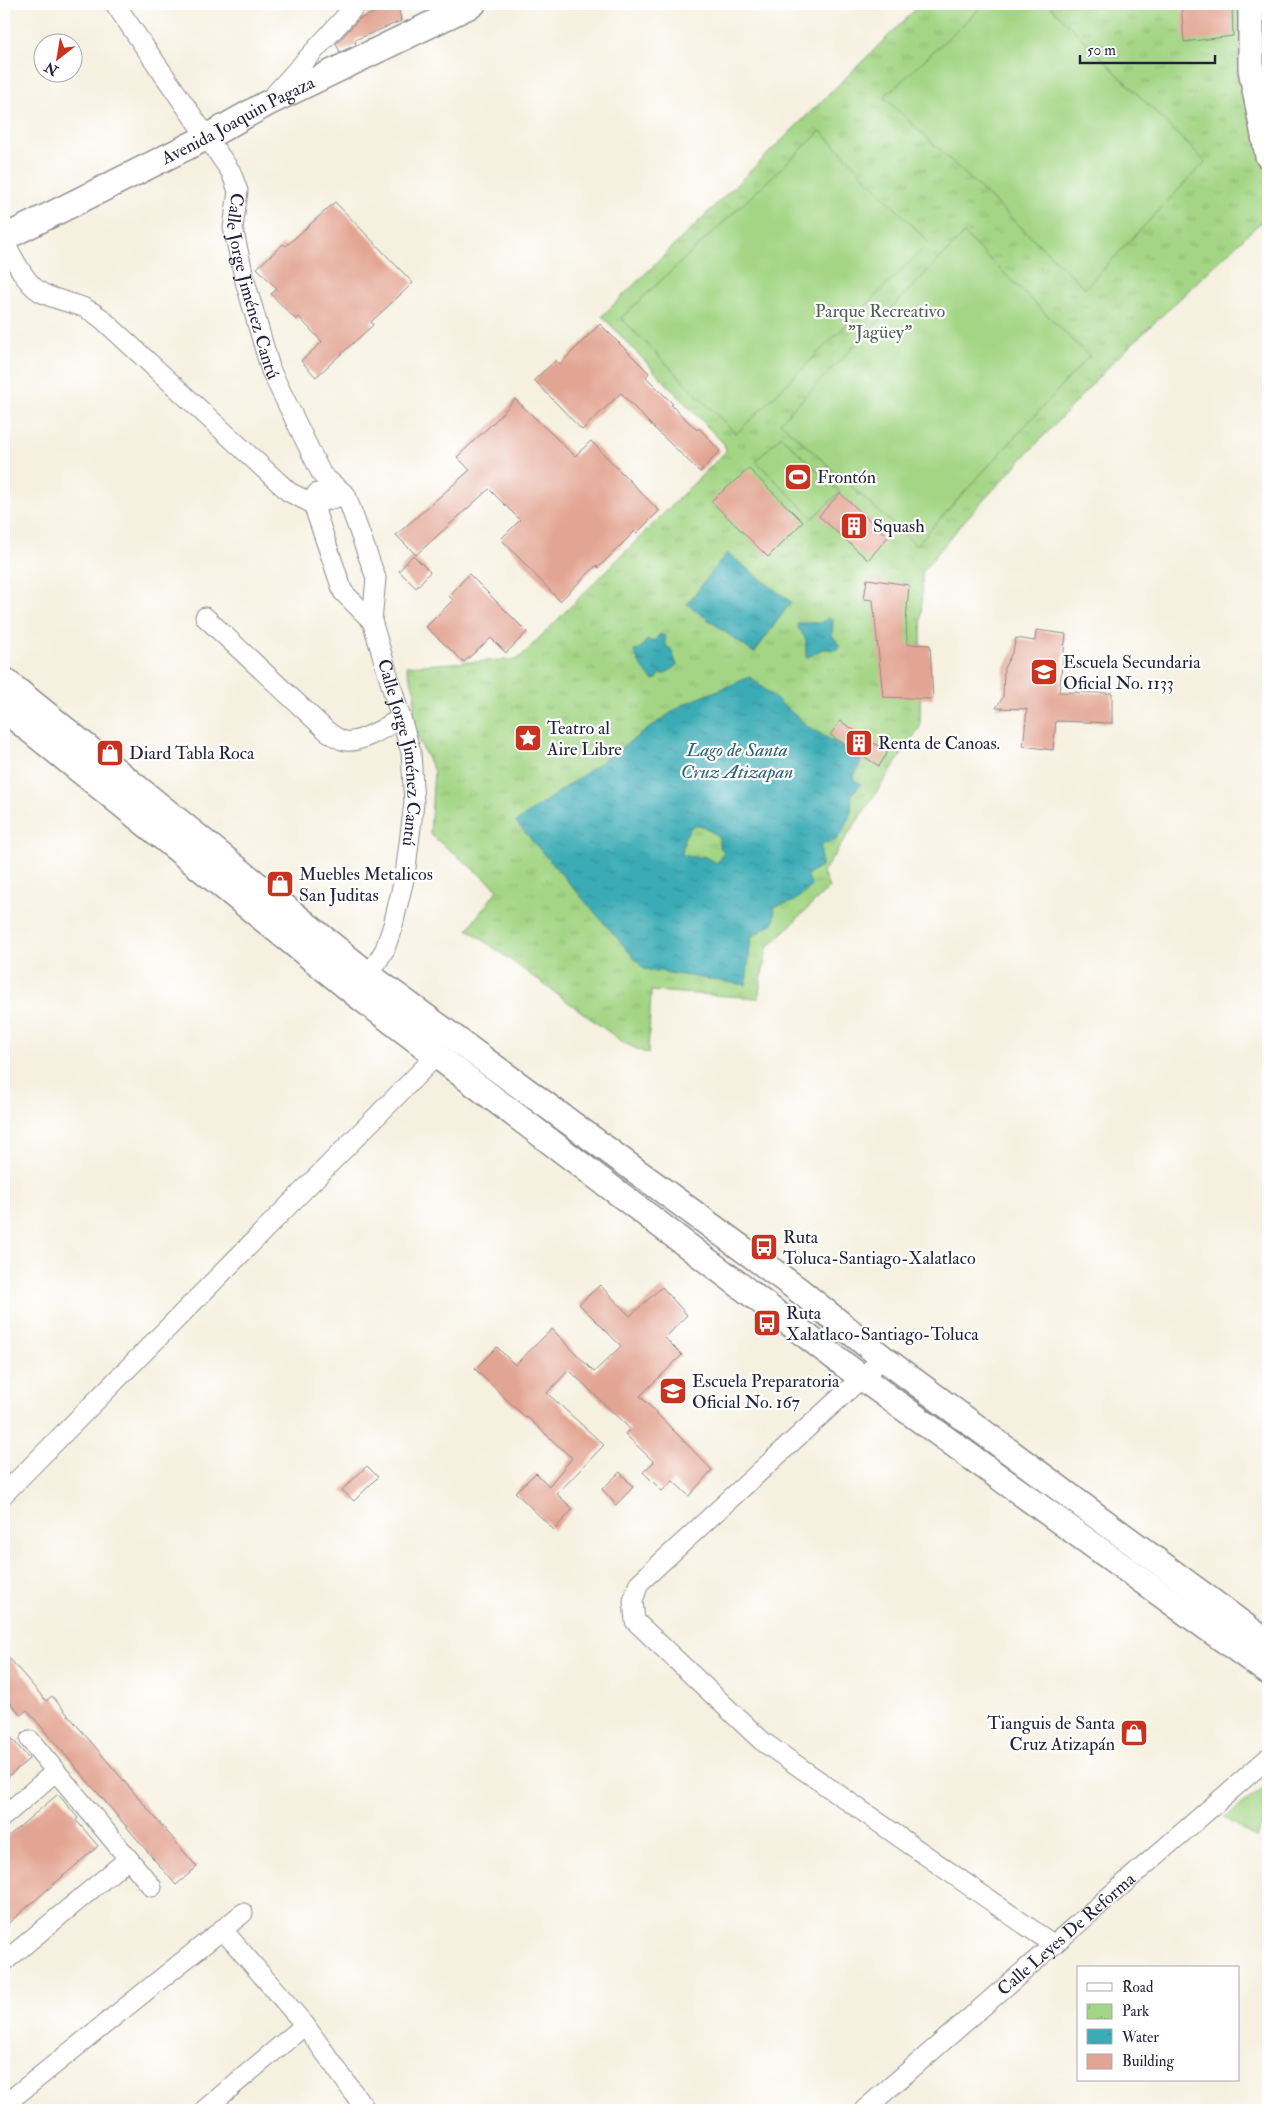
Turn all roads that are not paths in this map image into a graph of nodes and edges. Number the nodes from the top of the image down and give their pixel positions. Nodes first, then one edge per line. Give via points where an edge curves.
1 (115, 4) edge
2 (357, 4) edge
3 (473, 4) edge
4 (1251, 4) edge
5 (266, 104) junction
6 (207, 137) junction
7 (1268, 156) edge
8 (4, 238) edge
9 (4, 242) edge
10 (322, 475) junction
11 (346, 494) junction
12 (314, 504) junction
13 (205, 617) dead end
14 (372, 621) junction
15 (4, 680) edge
16 (4, 709) edge
17 (401, 718) junction
18 (363, 985) junction
19 (437, 1055) junction
20 (883, 1358) junction
21 (862, 1378) junction
22 (4, 1494) edge
23 (1268, 1643) edge
24 (1268, 1672) edge
25 (30, 1740) dead end
26 (1268, 1758) edge
27 (56, 1771) junction
28 (4, 1816) edge
29 (128, 1859) junction
30 (152, 1887) dead end
31 (243, 1913) dead end
32 (222, 1929) junction
33 (1054, 1945) junction
34 (4, 1962) edge
35 (305, 2025) junction
36 (4, 2104) edge
37 (204, 2110) edge
38 (366, 2110) edge
39 (864, 2110) edge

1 - 6 street, Calle Jorge Jiménez Cantú
2 - 5 street
3 - 5 main road, Avenida Joaquin Pagaza
4 - 7 main road via 1251,69
5 - 6 main road, Avenida Joaquin Pagaza
6 - 8 main road, Avenida Joaquin Pagaza
6 - 10 street, Calle Jorge Jiménez Cantú via 231,172 238,191 233,228 271,371
9 - 12 street via 30,284 43,294 90,309 289,492
10 - 11 street, Calle Jorge Jiménez Cantú
10 - 12 street
11 - 12 street
11 - 14 street, Calle Jorge Jiménez Cantú via 376,578
12 - 14 street, Calle Jorge Jiménez Cantú via 342,592
13 - 17 street via 336,737 356,740
14 - 17 street, Calle Jorge Jiménez Cantú
15 - 18 main road
16 - 18 main road
17 - 18 street, Calle Jorge Jiménez Cantú via 411,752 414,803 405,875 385,949
18 - 19 main road
18 - 20 main road via 796,1288
19 - 21 main road
19 - 22 street
20 - 21 street
20 - 23 main road
21 - 24 main road
21 - 33 street via 639,1583 633,1601 635,1621 762,1741
25 - 27 street
26 - 33 street, Calle Leyes De Reforma
27 - 28 street
27 - 29 street
29 - 30 street
29 - 34 street
31 - 32 street
32 - 35 street
32 - 36 street
33 - 39 street, Calle Leyes De Reforma
35 - 37 street
35 - 38 street

